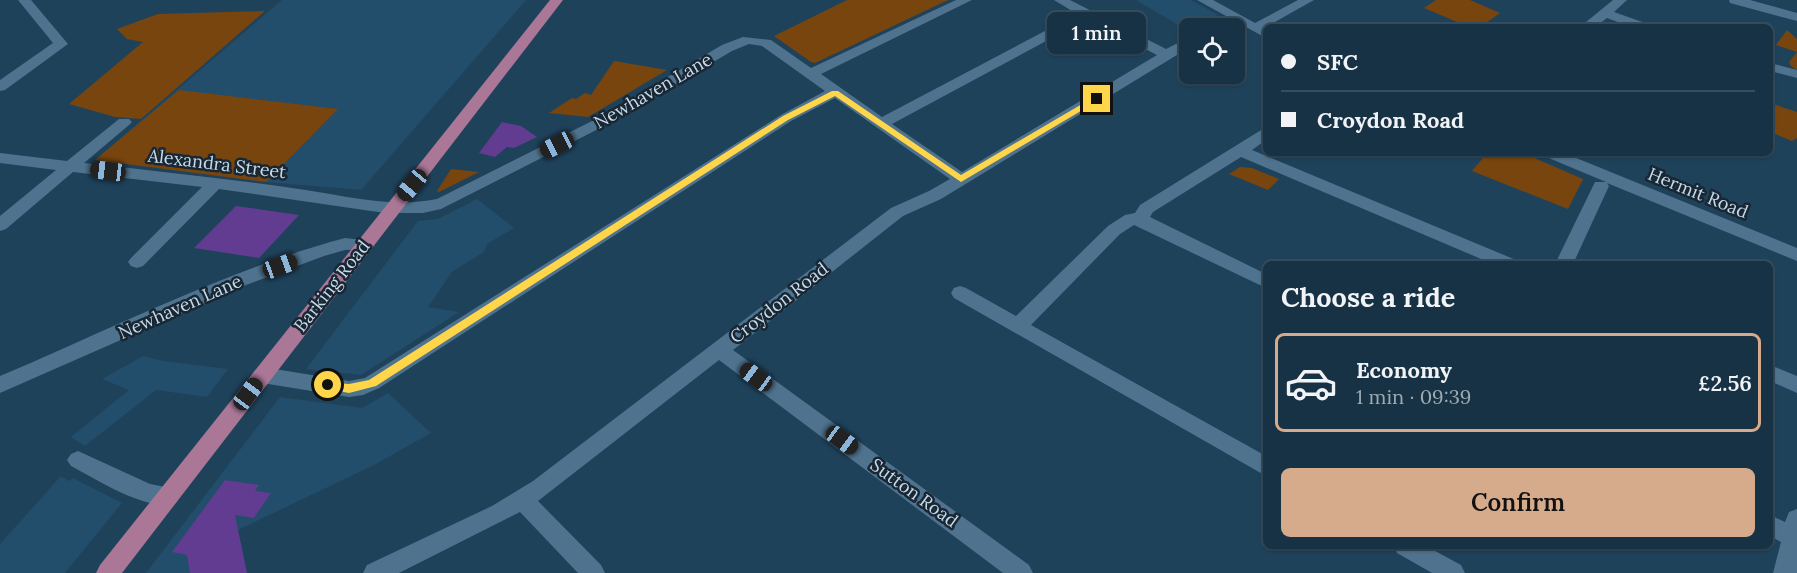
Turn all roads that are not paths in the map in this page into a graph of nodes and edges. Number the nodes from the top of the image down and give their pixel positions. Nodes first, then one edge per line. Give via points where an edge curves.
1 (24, 0) edge
2 (557, 0) edge
3 (966, 0) edge
4 (1060, 0) edge
5 (1203, 0) edge
6 (1308, 0) edge
7 (1622, 0) edge
8 (1735, 0) edge
9 (1772, 5) edge
10 (1606, 12) junction
11 (1087, 14) junction
12 (1797, 17) edge
13 (1271, 24) edge
14 (1591, 24) edge
15 (1636, 24) edge
16 (1260, 31) edge
17 (1179, 48) edge
18 (1782, 54) dead end
19 (1167, 55) junction
20 (1773, 64) edge
21 (1773, 68) edge
22 (810, 74) junction
23 (1797, 74) edge
24 (0, 87) edge
25 (835, 92) junction
26 (124, 122) dead end
27 (881, 124) junction
28 (1263, 134) edge
29 (1240, 151) junction
30 (1557, 156) edge
31 (0, 158) edge
32 (70, 167) junction
33 (961, 179) junction
34 (215, 184) junction
35 (1601, 186) dead end
36 (393, 208) junction
37 (1141, 219) junction
38 (0, 225) edge
39 (364, 245) junction
40 (1797, 255) edge
41 (1503, 261) edge
42 (1565, 261) edge
43 (136, 262) dead end
44 (1263, 281) edge
45 (960, 293) dead end
46 (1017, 327) junction
47 (719, 350) junction
48 (1773, 374) edge
49 (262, 375) junction
50 (4, 385) edge
51 (1797, 385) edge
52 (78, 460) dead end
53 (1263, 465) edge
54 (168, 496) junction
55 (523, 501) junction
56 (1773, 525) edge
57 (1795, 528) edge
58 (1410, 549) edge
59 (108, 573) edge
60 (375, 573) edge
61 (593, 573) edge
62 (1021, 573) edge
63 (1453, 573) edge
64 (1785, 573) edge

1 - 24 street via 61,44
2 - 36 main road, Barking Road
3 - 22 street
4 - 11 street
5 - 16 street
6 - 13 street
7 - 10 street
8 - 9 street
9 - 12 street
10 - 14 street
10 - 15 street
11 - 19 street
11 - 27 street
17 - 19 street, Croydon Road
18 - 20 street
19 - 33 street, Croydon Road
21 - 23 street
22 - 25 street
22 - 36 street, Newhaven Lane via 762,41 748,40 717,53 605,120 441,204 422,210
25 - 27 street
25 - 49 street via 786,118 372,383 349,388
26 - 32 street
27 - 33 street
28 - 29 street
29 - 37 street via 1146,209
29 - 41 street
30 - 40 street, Hermit Road
31 - 32 street, Alexandra Street
32 - 34 street, Alexandra Street
32 - 38 street
33 - 47 street, Croydon Road via 897,212
34 - 36 street, Alexandra Street
34 - 43 street
35 - 42 street
36 - 39 main road, Barking Road
37 - 44 street
37 - 46 street via 1131,219 1114,230
39 - 49 main road, Barking Road
39 - 50 street, Newhaven Lane via 345,244 319,251 240,280
45 - 46 street
46 - 53 street
47 - 55 street, Croydon Road
47 - 62 street, Sutton Road
48 - 51 street
49 - 54 main road, Barking Road
52 - 54 street via 147,493
54 - 59 main road, Barking Road
55 - 60 street, Croydon Road
55 - 61 street
56 - 57 street
57 - 64 street
58 - 63 street

